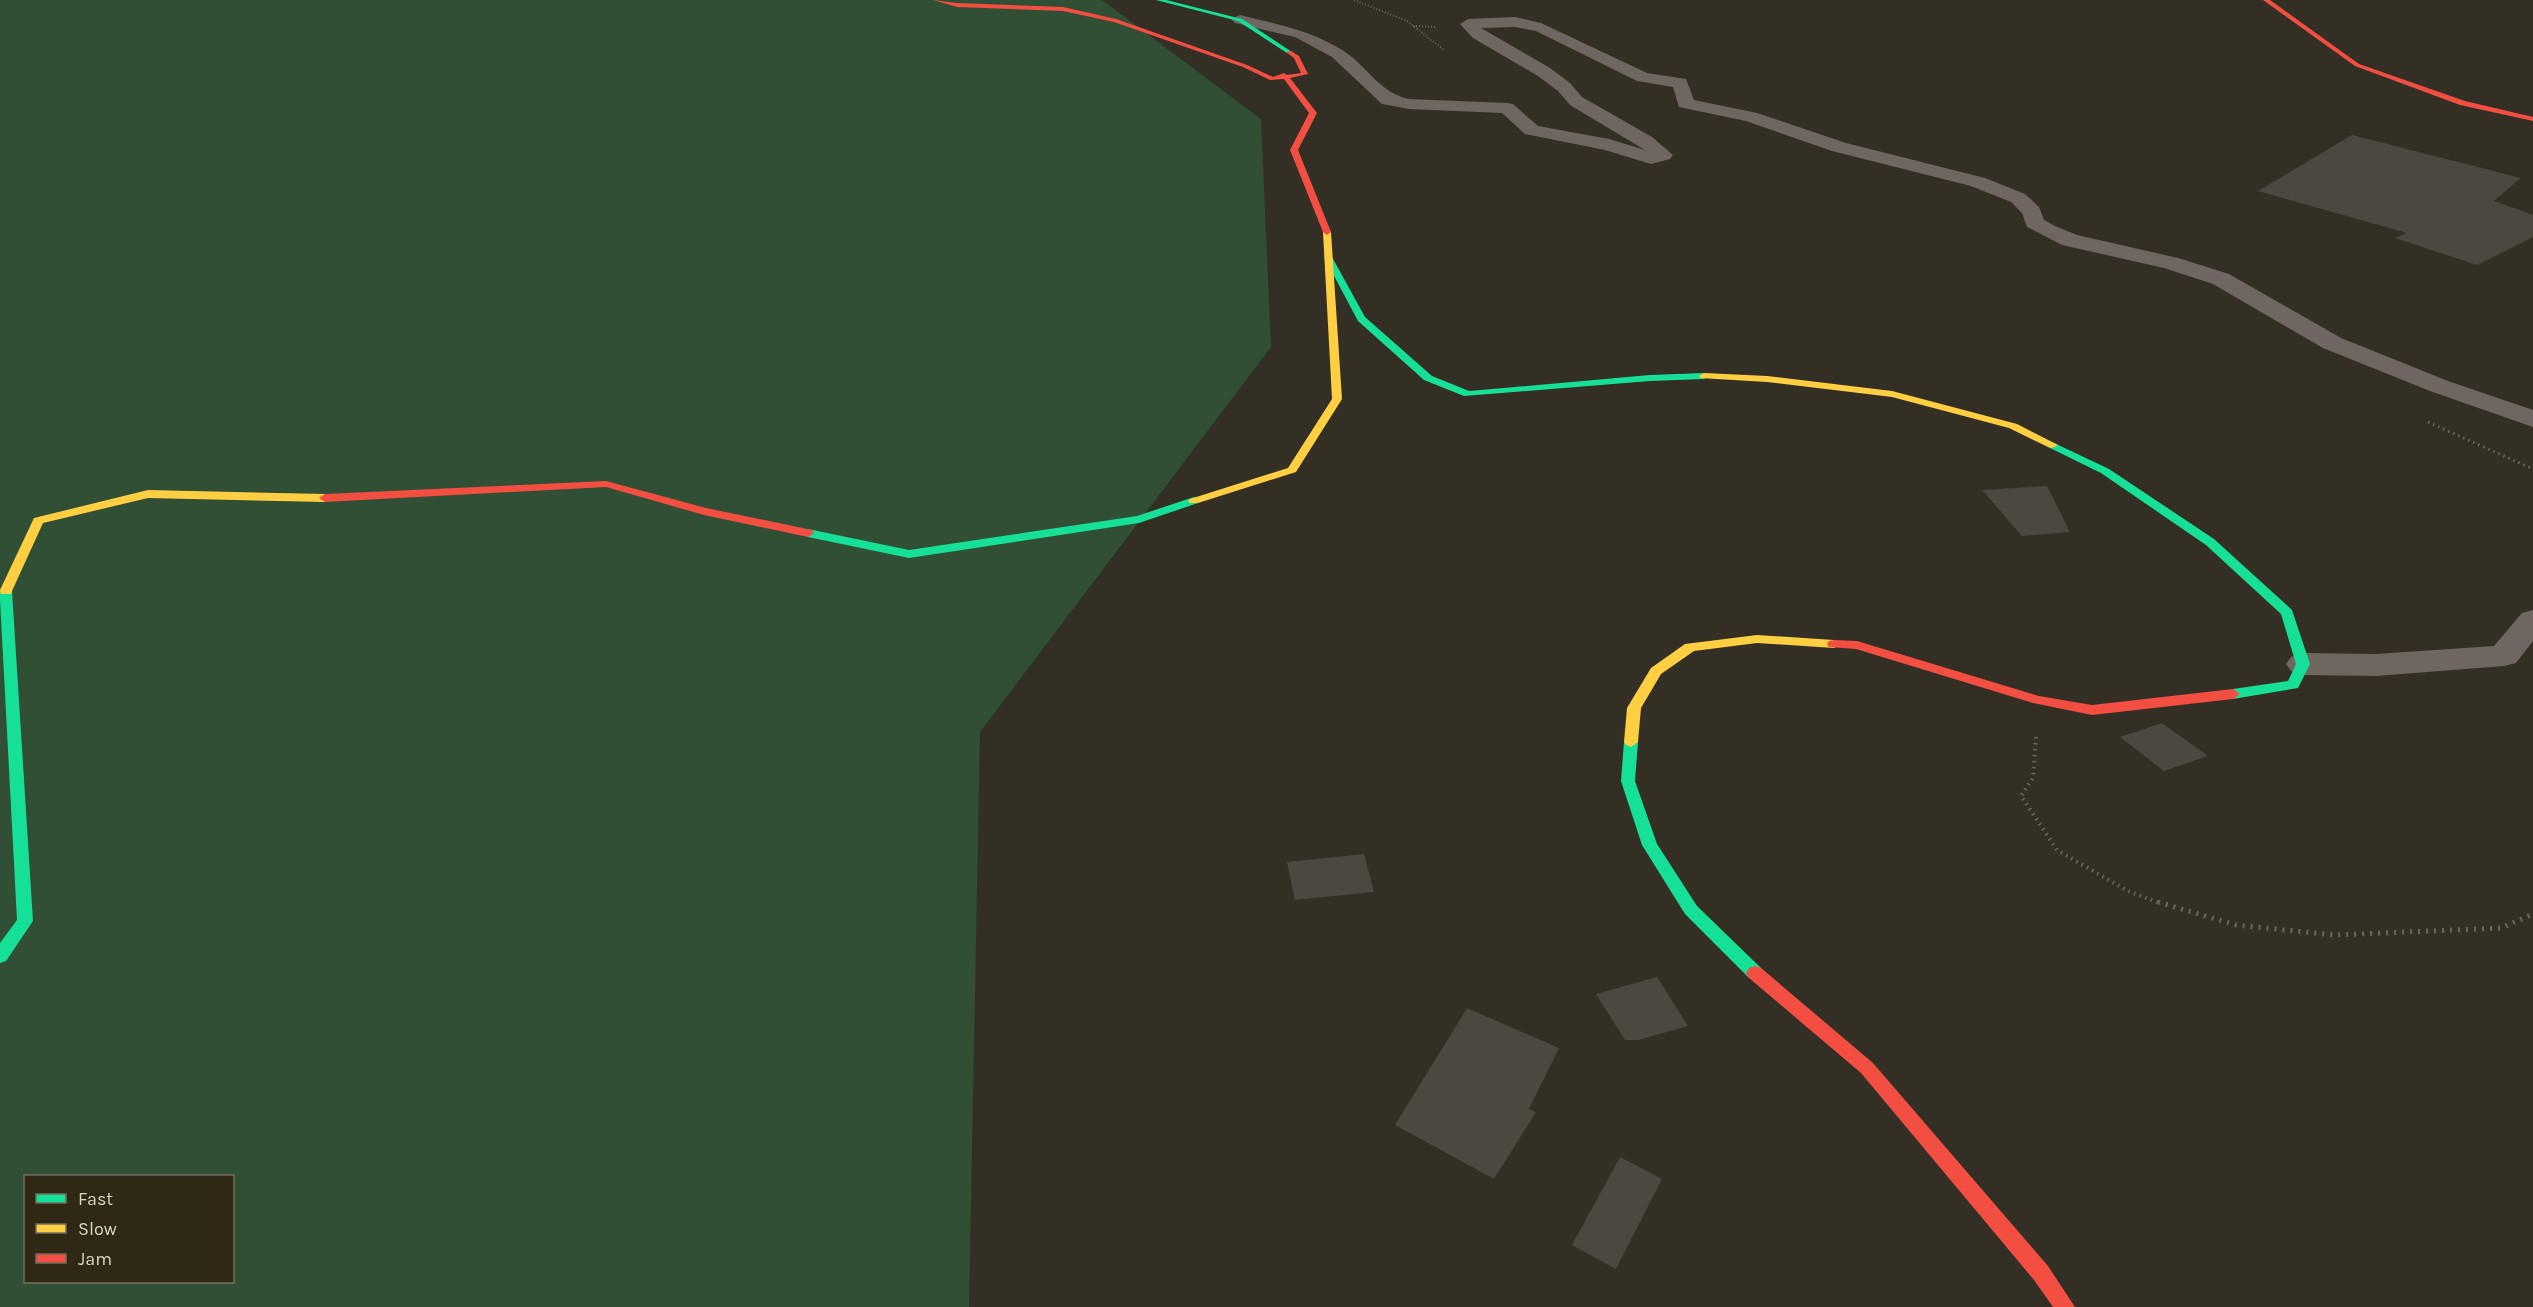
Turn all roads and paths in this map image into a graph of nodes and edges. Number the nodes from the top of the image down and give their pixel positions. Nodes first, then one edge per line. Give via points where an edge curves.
1 (936, 0) edge
2 (1159, 0) edge
3 (1354, 0) edge
4 (2266, 0) edge
5 (1240, 20) junction
6 (1447, 52) dead end
7 (1284, 75) junction
8 (2533, 119) edge
9 (1328, 257) junction
10 (2533, 419) edge
11 (2533, 620) edge
12 (2303, 664) junction
13 (2038, 700) junction
14 (2533, 914) edge
15 (0, 956) edge
16 (2065, 1307) edge

1 - 7 street via 957,5 1037,7 1084,14 1116,21 1272,79
2 - 5 street
3 - 6 path via 1407,21
4 - 8 street via 2357,66 2463,103
5 - 7 street via 1297,57 1305,74
5 - 10 street via 1300,34 1338,54 1388,100 1507,108 1532,130 1609,145 1651,158 1663,155 1576,101 1544,72 1479,35 1468,24 1515,22 1541,28 1643,77 1680,83 1685,103 1751,117 1839,147 1978,182 2018,198 2032,211 2034,223 2047,231 2222,279 2332,343
7 - 9 street via 1312,113 1294,150 1324,219
9 - 12 street via 1361,319 1428,378 1468,394 1650,378 1767,379 1892,394 2013,426 2104,471 2210,542 2287,612
9 - 15 street via 1337,399 1292,470 1139,519 909,554 704,511 606,484 327,498 148,494 38,521 6,590 25,921
11 - 12 street via 2504,656 2376,665
12 - 13 street via 2293,685 2219,696 2092,710
13 - 14 path via 2032,777 2021,796 2057,850 2128,891 2236,925 2335,935 2500,928
13 - 16 street via 1857,645 1757,639 1690,647 1656,671 1634,708 1628,781 1650,845 1691,910 1755,973 1867,1068 2041,1273

